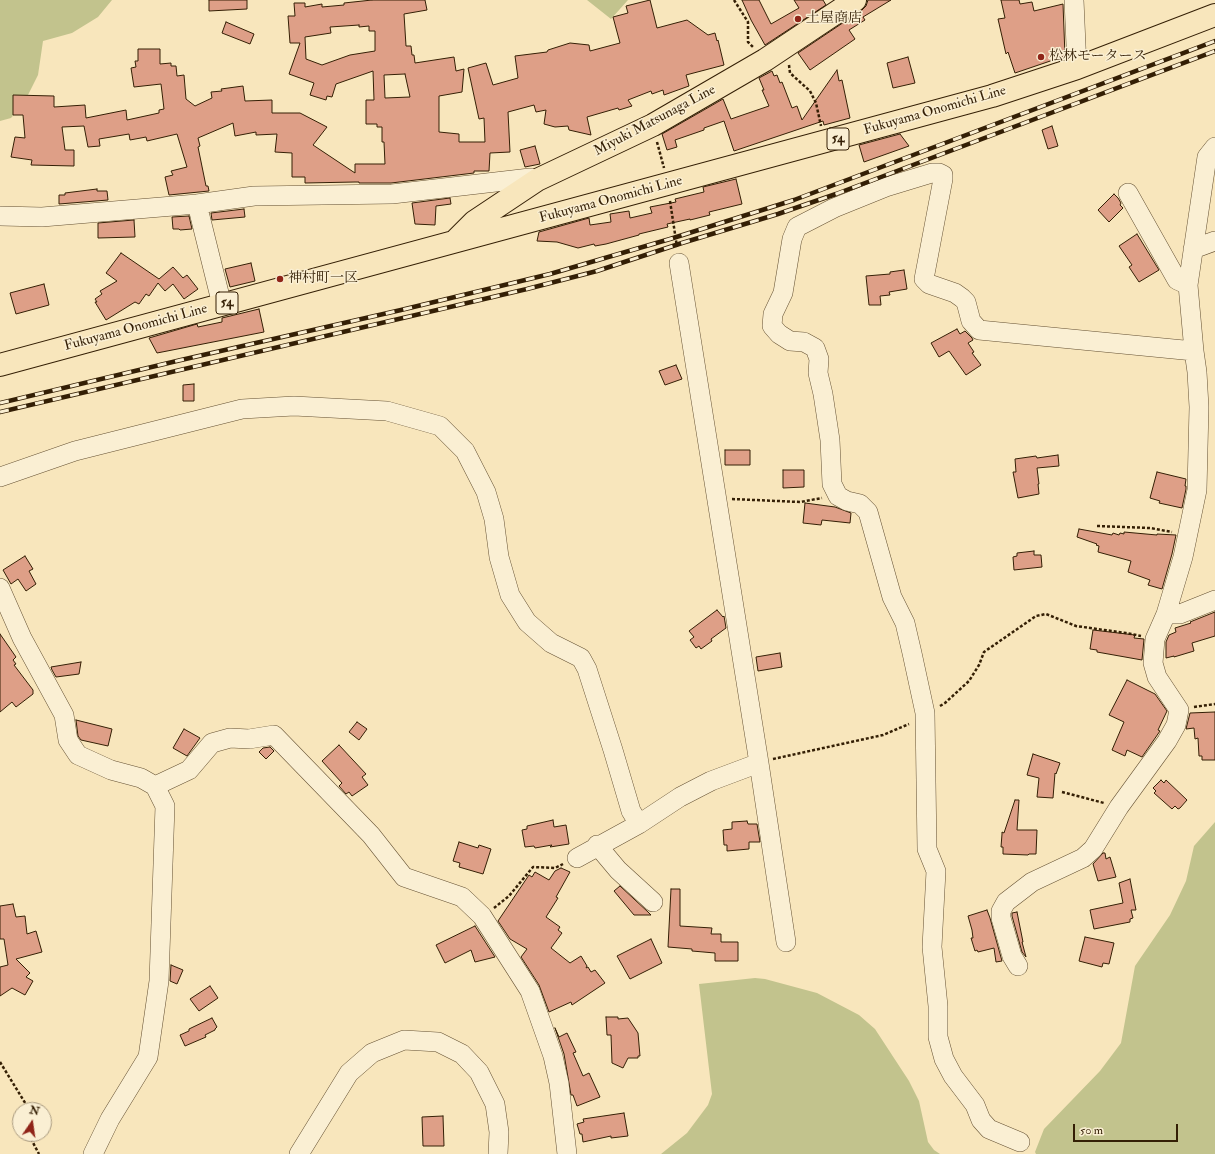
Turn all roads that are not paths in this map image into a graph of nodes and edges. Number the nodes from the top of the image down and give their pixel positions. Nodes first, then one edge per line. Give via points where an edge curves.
1 (1074, 0) edge
2 (850, 1) edge
3 (1215, 15) edge
4 (1077, 68) junction
5 (1215, 147) edge
6 (537, 180) junction
7 (1128, 192) dead end
8 (197, 204) junction
9 (0, 216) edge
10 (455, 241) junction
11 (1215, 241) edge
12 (1193, 249) junction
13 (679, 263) road end
14 (1188, 285) junction
15 (222, 305) junction
16 (1194, 351) junction
17 (0, 365) edge
18 (0, 477) edge
19 (0, 588) edge
20 (1215, 600) edge
21 (1166, 614) junction
22 (759, 763) junction
23 (155, 786) junction
24 (639, 824) junction
25 (597, 846) junction
26 (576, 858) road end
27 (653, 902) dead end
28 (786, 942) dead end
29 (1018, 966) dead end
30 (1020, 1142) dead end
31 (93, 1154) edge
32 (299, 1154) edge
33 (498, 1154) edge
34 (567, 1154) edge

1 - 4 street
2 - 6 main road, Miyuki Matsunaga Line via 786,47 653,125
3 - 4 main road, Fukuyama Onomichi Line / 54
4 - 10 main road, Fukuyama Onomichi Line / 54 via 992,96
5 - 12 street via 1207,157
6 - 8 street via 530,178 392,194 254,196
6 - 10 main road, Miyuki Matsunaga Line via 474,222
7 - 14 street via 1177,280
8 - 9 street via 42,217
8 - 15 street
10 - 15 main road, Fukuyama Onomichi Line / 54
11 - 12 street
12 - 14 street
13 - 22 street
14 - 16 street
15 - 17 main road, Fukuyama Onomichi Line / 54
16 - 21 street via 1198,372 1199,407 1197,490
16 - 30 street via 979,330 971,321 966,302 962,298 929,284 924,279 943,175 932,172 834,208 797,228 792,239 783,293 772,314 772,326 778,334 790,341 804,342 815,348 819,359 818,373 830,440 832,484 838,496 860,504 868,512 892,597 905,623 925,714 927,849 936,871 932,947 938,1006 938,1037 944,1059 989,1129
18 - 24 street via 75,451 242,409 294,406 387,412 440,426 465,451 486,492 494,519 499,557 510,595 527,622 551,643 582,658 631,811
19 - 23 street via 22,638 64,716 68,740 78,755 111,770 141,778
20 - 21 street via 1180,614
21 - 29 street via 1155,639 1153,663 1157,677 1179,710 1176,725 1093,848 1083,858 1032,882 1006,902 1001,911 1001,918 1012,956
22 - 24 street via 711,781 680,797
22 - 28 street
23 - 31 street via 165,806 165,837 159,981 148,1057 110,1119
23 - 34 street via 189,770 212,743 230,738 249,740 274,735 372,835 404,877 462,897 482,916 530,991 553,1056 559,1083
24 - 25 street
25 - 26 street
25 - 27 street via 618,870
32 - 33 street via 349,1074 372,1053 404,1040 438,1042 462,1054 478,1072 495,1104 499,1132

